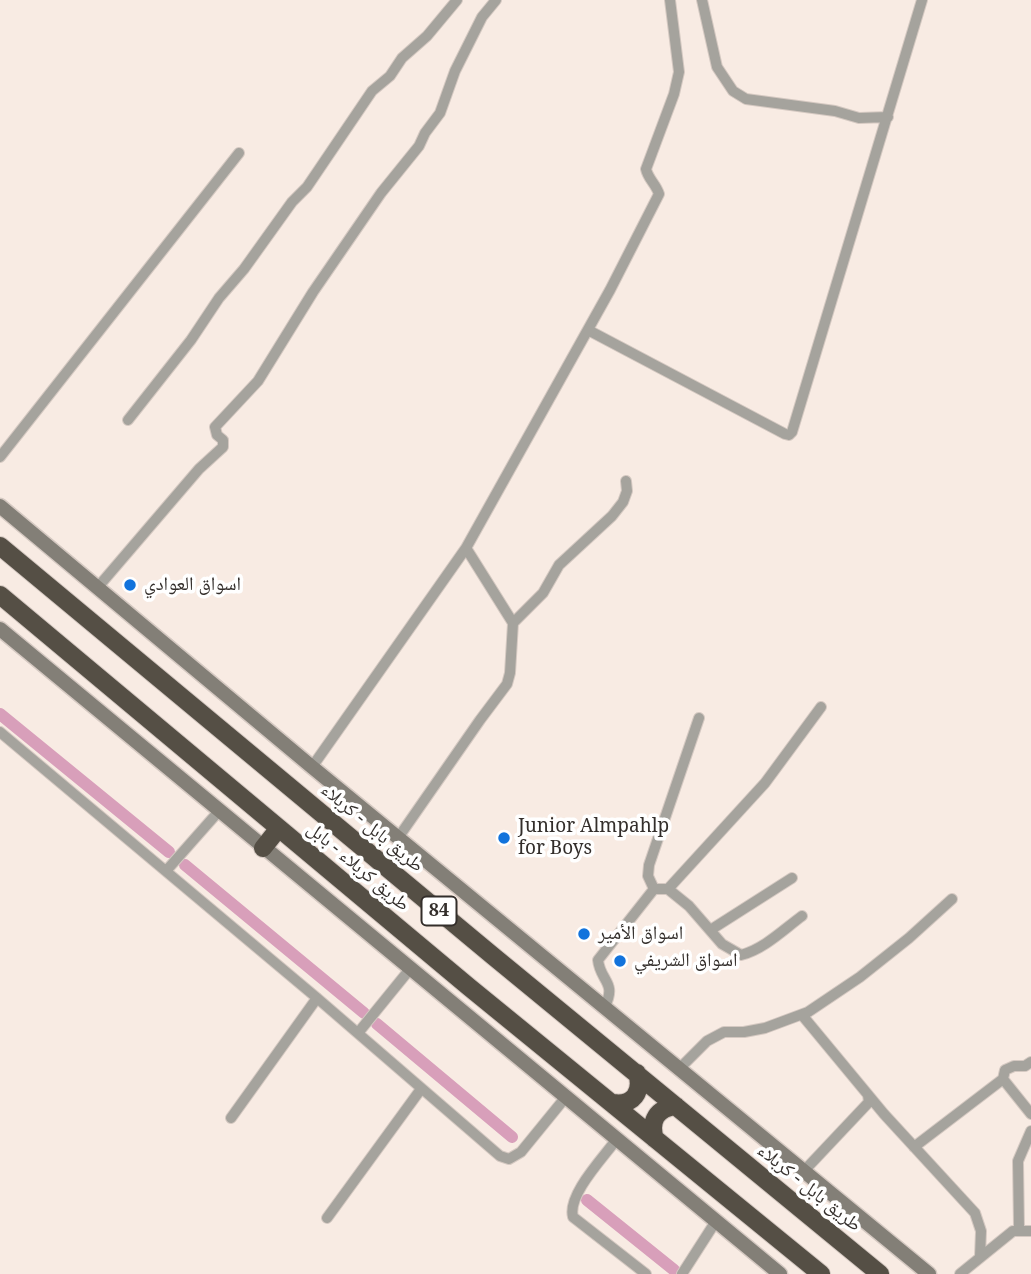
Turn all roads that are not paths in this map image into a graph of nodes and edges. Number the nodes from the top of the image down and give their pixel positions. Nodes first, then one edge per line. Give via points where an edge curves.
1 (457, 0) edge
2 (496, 0) edge
3 (670, 0) edge
4 (702, 0) edge
5 (922, 0) edge
6 (888, 117) junction
7 (239, 153) dead end
8 (588, 330) junction
9 (128, 420) dead end
10 (0, 457) edge
11 (626, 481) dead end
12 (0, 506) edge
13 (0, 546) edge
14 (466, 548) junction
15 (98, 587) junction
16 (0, 595) edge
17 (513, 623) junction
18 (0, 629) edge
19 (821, 707) dead end
20 (699, 718) dead end
21 (0, 732) edge
22 (312, 767) junction
23 (219, 811) junction
24 (279, 828) junction
25 (398, 838) junction
26 (263, 848) junction
27 (166, 871) junction
28 (792, 878) dead end
29 (654, 888) junction
30 (668, 889) junction
31 (952, 899) dead end
32 (802, 916) dead end
33 (712, 929) junction
34 (410, 969) junction
35 (317, 998) junction
36 (605, 1006) junction
37 (802, 1015) junction
38 (358, 1033) junction
39 (1031, 1062) edge
40 (678, 1070) junction
41 (636, 1073) junction
42 (1003, 1079) junction
43 (421, 1088) junction
44 (868, 1095) junction
45 (565, 1098) junction
46 (613, 1103) junction
47 (676, 1106) junction
48 (1031, 1114) edge
49 (231, 1118) dead end
50 (1031, 1131) edge
51 (655, 1139) junction
52 (616, 1140) junction
53 (914, 1147) junction
54 (803, 1172) junction
55 (327, 1218) dead end
56 (716, 1221) junction
57 (1019, 1229) junction
58 (1031, 1231) edge
59 (980, 1257) junction
60 (646, 1274) edge
61 (682, 1274) edge
62 (780, 1274) edge
63 (821, 1274) edge
64 (880, 1274) edge
65 (929, 1274) edge
66 (960, 1274) edge

1 - 9 street via 372,91 306,187
2 - 15 street via 475,31 440,113 419,146 313,292 258,381 215,427 223,447
3 - 8 street via 679,72 646,169 659,194
4 - 6 street via 717,67 733,91 746,99 859,118
5 - 6 street
6 - 8 street via 789,435
7 - 10 street
8 - 14 street
11 - 17 street via 623,502 612,516 559,565 543,593
12 - 15 main road
13 - 41 highway, طريق بابل - كربلاء / 84
14 - 17 street
14 - 22 street
15 - 22 main road
16 - 24 highway, طريق كربلاء - بابل / 84
17 - 25 street via 508,684
18 - 23 main road
19 - 30 street via 765,783
20 - 29 street via 649,864
21 - 27 street
22 - 25 main road
23 - 26 main road
23 - 27 street
24 - 26 highway
24 - 46 highway, طريق كربلاء - بابل / 84
25 - 36 main road
26 - 34 main road
27 - 35 street
28 - 33 street
29 - 30 street
29 - 36 street via 598,960 610,984
30 - 33 street
31 - 37 street via 860,977
32 - 33 street via 767,943 741,955 722,944
34 - 38 street
34 - 45 main road
35 - 38 street
35 - 49 street
36 - 40 main road
37 - 40 street via 765,1028 724,1032 707,1041
37 - 44 street
38 - 43 street
39 - 42 street via 1005,1070
40 - 54 main road
41 - 46 highway via 640,1083 632,1101
41 - 47 highway, طريق بابل - كربلاء / 84
42 - 48 street
42 - 53 street
43 - 45 street via 492,1151 509,1158 521,1152
43 - 55 street
44 - 53 street
44 - 54 street via 869,1102
45 - 52 main road
46 - 51 highway, طريق كربلاء - بابل / 84
47 - 51 highway via 658,1112 653,1120
47 - 64 highway, طريق بابل - كربلاء / 84
50 - 57 street via 1018,1161
51 - 63 highway, طريق كربلاء - بابل / 84
52 - 56 main road
52 - 60 street via 581,1186 570,1209 573,1217
53 - 59 street via 978,1217
54 - 65 main road
56 - 61 street
56 - 62 main road
57 - 58 street
57 - 59 street
59 - 66 street

